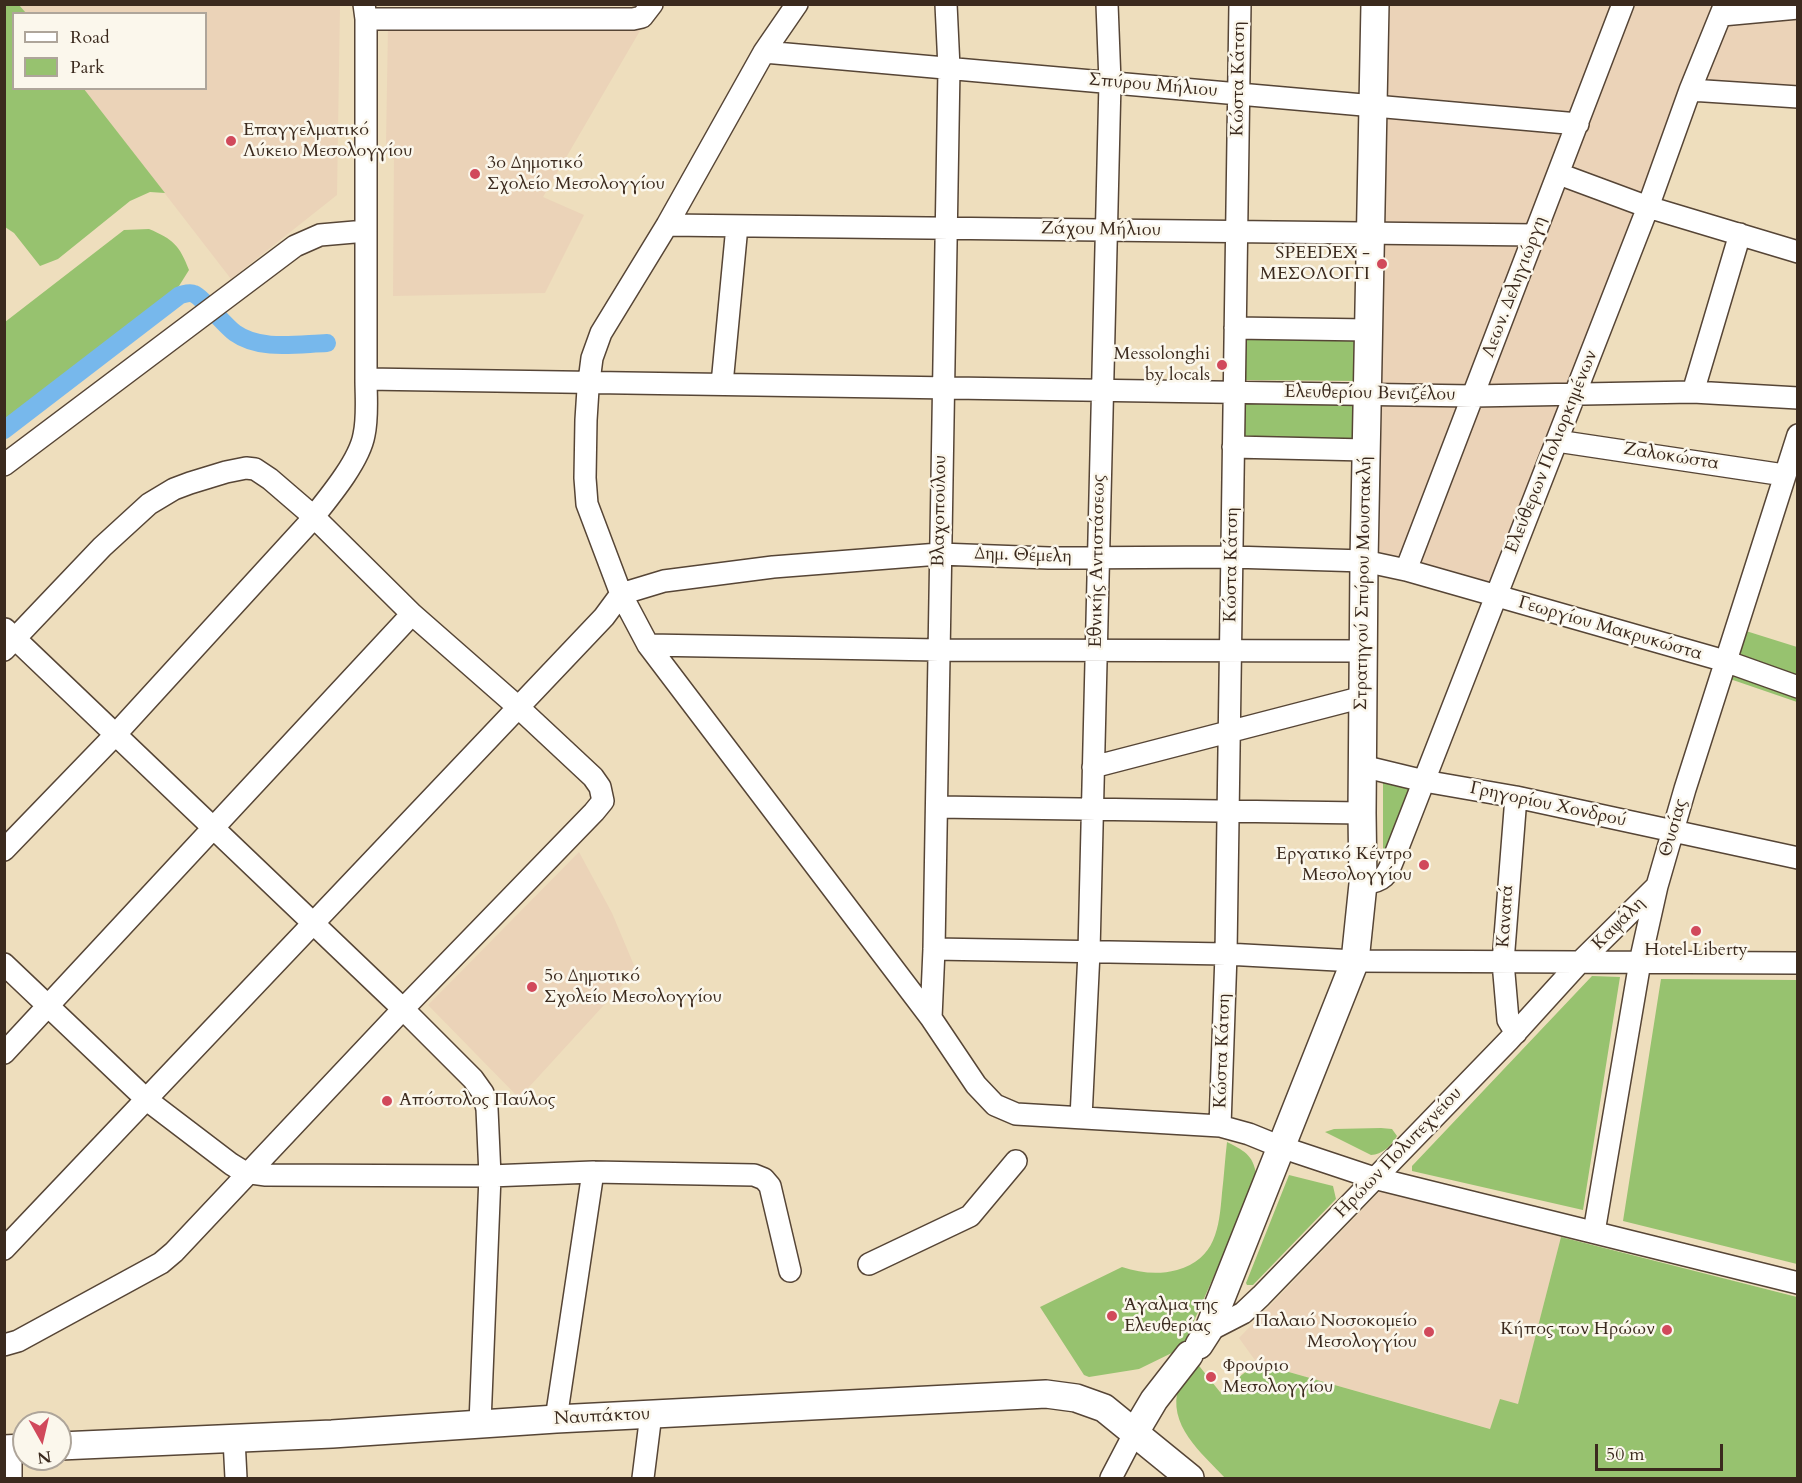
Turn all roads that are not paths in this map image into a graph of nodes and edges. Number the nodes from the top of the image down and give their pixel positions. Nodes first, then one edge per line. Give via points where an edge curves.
1 (652, 4) edge
2 (797, 4) edge
3 (946, 4) edge
4 (1107, 4) edge
5 (1240, 4) edge
6 (1374, 4) edge
7 (1623, 4) edge
8 (1797, 8) edge
9 (1723, 10) edge
10 (365, 12) edge
11 (492, 12) edge
12 (764, 52) junction
13 (948, 68) junction
14 (1110, 82) junction
15 (1690, 90) junction
16 (1239, 94) junction
17 (1797, 97) edge
18 (1372, 105) junction
19 (1578, 124) junction
20 (1559, 174) junction
21 (1648, 207) junction
22 (667, 225) junction
23 (737, 226) junction
24 (945, 228) junction
25 (1106, 230) junction
26 (366, 231) junction
27 (1237, 231) junction
28 (1370, 233) junction
29 (1740, 234) junction
30 (1536, 235) junction
31 (1797, 252) edge
32 (1235, 328) junction
33 (1368, 330) junction
34 (366, 379) junction
35 (588, 382) junction
36 (722, 384) junction
37 (942, 387) junction
38 (1102, 390) junction
39 (1234, 392) junction
40 (1694, 392) junction
41 (1576, 393) junction
42 (1366, 394) junction
43 (1473, 396) junction
44 (1797, 398) edge
45 (1797, 435) edge
46 (1557, 441) junction
47 (1233, 447) junction
48 (1366, 450) junction
49 (4, 465) edge
50 (1784, 475) junction
51 (313, 516) junction
52 (939, 554) junction
53 (1232, 557) junction
54 (1098, 558) junction
55 (1364, 561) junction
56 (1406, 570) junction
57 (621, 594) junction
58 (1496, 596) junction
59 (412, 614) junction
60 (8, 639) edge
61 (648, 645) junction
62 (939, 650) junction
63 (1096, 650) junction
64 (1230, 651) junction
65 (1363, 651) junction
66 (1725, 661) junction
67 (1797, 687) edge
68 (1363, 697) junction
69 (518, 707) junction
70 (1229, 730) junction
71 (115, 735) junction
72 (1362, 766) junction
73 (1093, 767) junction
74 (1424, 781) junction
75 (1516, 797) junction
76 (937, 807) junction
77 (1092, 809) junction
78 (1228, 812) junction
79 (1362, 813) junction
80 (213, 829) junction
81 (1672, 831) junction
82 (4, 850) edge
83 (1797, 858) edge
84 (1363, 884) junction
85 (1657, 886) junction
86 (314, 924) junction
87 (934, 950) junction
88 (1089, 952) junction
89 (1226, 954) junction
90 (1354, 962) junction
91 (1503, 962) junction
92 (1580, 962) junction
93 (1640, 962) junction
94 (1797, 963) edge
95 (4, 964) edge
96 (49, 1006) junction
97 (403, 1009) junction
98 (931, 1018) junction
99 (1516, 1033) junction
100 (4, 1053) edge
101 (147, 1100) junction
102 (1081, 1118) junction
103 (1220, 1126) junction
104 (1281, 1147) junction
105 (1016, 1161) dead end
106 (593, 1172) junction
107 (249, 1173) junction
108 (490, 1176) junction
109 (1374, 1178) junction
110 (1594, 1232) junction
111 (4, 1249) edge
112 (869, 1264) dead end
113 (790, 1271) dead end
114 (1797, 1283) edge
115 (1199, 1344) junction
116 (4, 1345) edge
117 (651, 1414) junction
118 (556, 1419) junction
119 (480, 1423) junction
120 (1135, 1432) junction
121 (234, 1439) junction
122 (72, 1446) edge
123 (12, 1464) edge
124 (11, 1479) edge
125 (236, 1479) edge
126 (643, 1479) edge
127 (1112, 1479) edge
128 (1190, 1479) edge

1 - 11 street via 642,17 633,19
2 - 12 street
3 - 13 street, Βλαχοπούλου
4 - 14 street, Εθνικής Αντιστάσεως
5 - 16 street, Κώστα Κάτση
6 - 18 main road, Στρατηγού Σπύρου Μουστακλή
7 - 19 street, Λεων. Δεληγιώργη
8 - 9 street
9 - 15 street, Ελεύθερων Πολιορκημένων
10 - 11 street
10 - 26 street
12 - 13 street, Σπύρου Μήλιου
12 - 22 street
13 - 14 street, Σπύρου Μήλιου
13 - 24 street, Βλαχοπούλου
14 - 16 street, Σπύρου Μήλιου
14 - 25 street, Εθνικής Αντιστάσεως
15 - 17 street
15 - 21 street, Ελεύθερων Πολιορκημένων
16 - 18 street, Σπύρου Μήλιου
16 - 27 street, Κώστα Κάτση
18 - 19 street, Σπύρου Μήλιου
18 - 28 main road, Στρατηγού Σπύρου Μουστακλή
19 - 20 street, Λεων. Δεληγιώργη
20 - 21 street
20 - 30 street, Λεων. Δεληγιώργη
21 - 29 street
21 - 41 street, Ελεύθερων Πολιορκημένων
22 - 23 street, Ζάχου Μήλιου
22 - 35 street via 599,338
23 - 24 street, Ζάχου Μήλιου
23 - 36 street
24 - 25 street, Ζάχου Μήλιου
24 - 37 street, Βλαχοπούλου
25 - 27 street, Ζάχου Μήλιου
25 - 38 street, Εθνικής Αντιστάσεως
26 - 34 street
26 - 49 street via 324,234 301,242
27 - 28 street, Ζάχου Μήλιου
27 - 32 street, Κώστα Κάτση
28 - 30 street, Ζάχου Μήλιου
28 - 33 main road, Στρατηγού Σπύρου Μουστακλή
29 - 31 street
29 - 40 street
30 - 43 street, Λεων. Δεληγιώργη
32 - 33 street
32 - 39 street, Κώστα Κάτση
33 - 42 main road, Στρατηγού Σπύρου Μουστακλή
34 - 35 street, Ελευθερίου Βενιζέλου
34 - 51 street via 362,443
35 - 36 street, Ελευθερίου Βενιζέλου
35 - 57 street via 585,492
36 - 37 street, Ελευθερίου Βενιζέλου
37 - 38 street, Ελευθερίου Βενιζέλου
37 - 52 street, Βλαχοπούλου
38 - 39 street, Ελευθερίου Βενιζέλου
38 - 54 street, Εθνικής Αντιστάσεως
39 - 42 street, Ελευθερίου Βενιζέλου
39 - 47 street, Κώστα Κάτση
40 - 41 street, Ελευθερίου Βενιζέλου
40 - 44 street, Ελευθερίου Βενιζέλου
41 - 43 street, Ελευθερίου Βενιζέλου
41 - 46 street, Ελεύθερων Πολιορκημένων
42 - 43 street, Ελευθερίου Βενιζέλου
42 - 48 main road, Στρατηγού Σπύρου Μουστακλή
43 - 56 street, Λεων. Δεληγιώργη
45 - 50 street, Θυσίας
46 - 50 street, Ζαλοκώστα
46 - 58 street, Ελεύθερων Πολιορκημένων
47 - 48 street
47 - 53 street, Κώστα Κάτση
48 - 55 main road, Στρατηγού Σπύρου Μουστακλή
50 - 66 street, Θυσίας
51 - 59 street
51 - 60 street via 255,469 226,472 182,486 149,504
51 - 71 street
52 - 54 street, Δημ. Θέμελη
52 - 57 street, Δημ. Θέμελη via 743,570 663,581
52 - 62 street, Βλαχοπούλου
53 - 54 street, Δημ. Θέμελη
53 - 55 street, Δημ. Θέμελη
53 - 64 street, Κώστα Κάτση
54 - 63 street, Εθνικής Αντιστάσεως
55 - 56 street, Δημ. Θέμελη
55 - 65 main road, Στρατηγού Σπύρου Μουστακλή
56 - 58 street, Δημ. Θέμελη
57 - 61 street
57 - 69 street
58 - 66 street, Γεωργίου Μακρυκώστα
58 - 74 street, Ελεύθερων Πολιορκημένων
59 - 69 street
59 - 80 street
60 - 71 street
61 - 62 street
61 - 98 street
62 - 63 street
62 - 76 street, Βλαχοπούλου
63 - 64 street
63 - 73 street, Εθνικής Αντιστάσεως
64 - 65 street
64 - 70 street, Κώστα Κάτση
65 - 68 main road, Στρατηγού Σπύρου Μουστακλή
66 - 67 street, Γεωργίου Μακρυκώστα
66 - 81 street, Θυσίας
68 - 70 street
68 - 72 main road, Στρατηγού Σπύρου Μουστακλή
69 - 86 street
69 - 97 street via 597,781 603,801
70 - 73 street
70 - 78 street, Κώστα Κάτση
71 - 80 street
71 - 82 street
72 - 74 street, Γρηγορίου Χονδρού
72 - 79 main road, Στρατηγού Σπύρου Μουστακλή
73 - 77 street, Εθνικής Αντιστάσεως
74 - 75 street, Γρηγορίου Χονδρού
74 - 84 street, Ελεύθερων Πολιορκημένων via 1387,873 1379,882
75 - 81 street, Γρηγορίου Χονδρού
75 - 91 street, Κανατά
76 - 77 street
76 - 87 street, Βλαχοπούλου
77 - 78 street
77 - 88 street, Εθνικής Αντιστάσεως
78 - 79 street
78 - 89 street, Κώστα Κάτση
79 - 84 main road, Στρατηγού Σπύρου Μουστακλή
80 - 86 street
80 - 96 street
81 - 83 street, Γρηγορίου Χονδρού
81 - 85 street, Θυσίας
84 - 90 main road, Στρατηγού Σπύρου Μουστακλή
85 - 92 street, Καψάλη
85 - 93 street, Θυσίας
86 - 97 street
86 - 101 street
87 - 88 street
87 - 98 street, Βλαχοπούλου
88 - 89 street
88 - 102 street, Εθνικής Αντιστάσεως
89 - 90 street
89 - 103 street, Κώστα Κάτση
90 - 91 street
90 - 104 main road, Στρατηγού Σπύρου Μουστακλή
91 - 92 street
91 - 99 street, Κανατά via 1508,1020
92 - 93 street
92 - 99 street, Ηρώων Πολυτεχνείου
93 - 94 street
93 - 110 street, Θυσίας
95 - 96 street
96 - 100 street
96 - 101 street
97 - 107 street
97 - 108 street via 464,1068 483,1093
98 - 102 street via 976,1085 995,1105 1016,1114
99 - 109 street, Ηρώων Πολυτεχνείου
101 - 107 street via 231,1164
101 - 111 street
102 - 103 street
103 - 104 street
104 - 109 street
104 - 115 main road, Στρατηγού Σπύρου Μουστακλή
105 - 112 street via 970,1216
106 - 108 street
106 - 113 street via 735,1174 764,1179 773,1195
106 - 118 street
107 - 108 street
107 - 116 street via 161,1263
108 - 119 street
109 - 110 street
109 - 115 street, Ηρώων Πολυτεχνείου via 1255,1302
110 - 114 street
115 - 120 main road, Στρατηγού Σπύρου Μουστακλή via 1154,1400
117 - 118 main road, Ναυπάκτου
117 - 120 main road, Ναυπάκτου via 1046,1394 1099,1405
117 - 126 street
118 - 119 main road, Ναυπάκτου
119 - 121 main road, Ναυπάκτου
120 - 127 street
120 - 128 main road, Ναυπάκτου
121 - 122 main road, Ναυπάκτου
121 - 125 street
123 - 124 street

